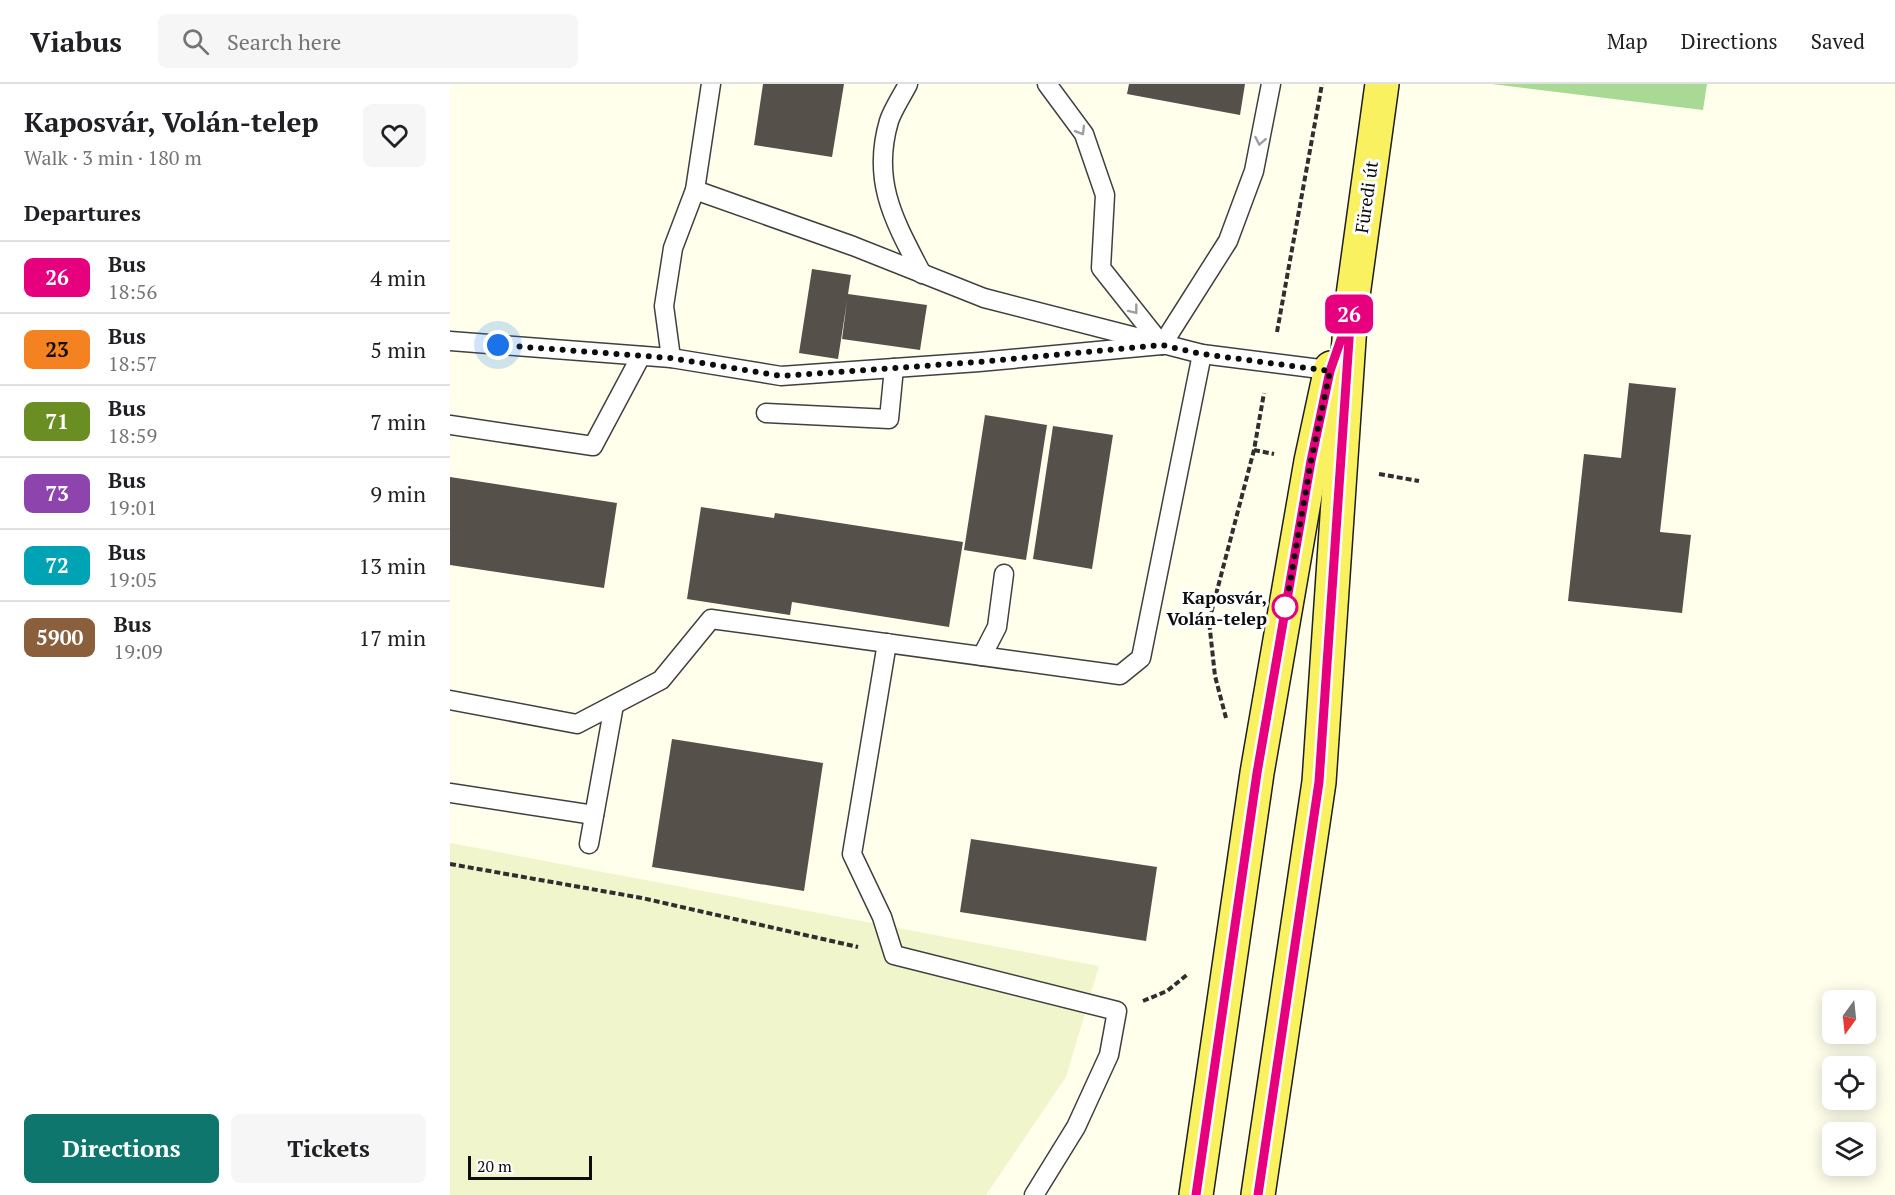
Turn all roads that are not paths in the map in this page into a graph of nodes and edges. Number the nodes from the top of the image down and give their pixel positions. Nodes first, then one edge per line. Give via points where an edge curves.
1 (711, 84) edge
2 (908, 84) edge
3 (1047, 84) edge
4 (1271, 84) edge
5 (1382, 84) edge
6 (695, 190) junction
7 (921, 274) junction
8 (450, 341) edge
9 (1162, 345) junction
10 (1202, 354) junction
11 (641, 356) junction
12 (671, 358) junction
13 (894, 368) junction
14 (1338, 371) junction
15 (766, 414) dead end
16 (450, 425) edge
17 (1004, 574) dead end
18 (887, 643) junction
19 (982, 656) junction
20 (450, 700) edge
21 (614, 705) junction
22 (450, 794) edge
23 (594, 815) junction
24 (590, 844) dead end
25 (1034, 1195) edge
26 (1196, 1195) edge
27 (1258, 1195) edge

1 - 6 lane
2 - 7 lane via 890,121 881,163 890,214
3 -> 9 lane via 1084,134 1105,195 1101,268
4 -> 9 lane via 1254,171 1228,241
5 - 14 main road, Füredi út via 1351,310
6 - 7 lane
6 - 12 lane via 673,248 664,306
7 - 9 lane via 984,298
8 - 11 lane
9 - 10 lane
9 - 13 lane
10 - 14 lane
10 - 19 lane via 1141,658 1120,675
11 - 12 lane
11 - 16 lane via 593,446
12 - 13 lane via 781,376
13 - 15 lane via 889,419
14 - 26 main road, Füredi út via 1311,461 1257,773
14 - 27 main road, Füredi út via 1319,782
17 - 19 lane via 997,627
18 - 19 lane
18 - 21 lane via 711,618 661,680
18 - 25 lane via 852,854 882,917 894,955 1117,1011 1108,1055 1076,1127
20 - 21 lane via 577,724
21 - 23 lane
22 - 23 lane
23 - 24 lane

